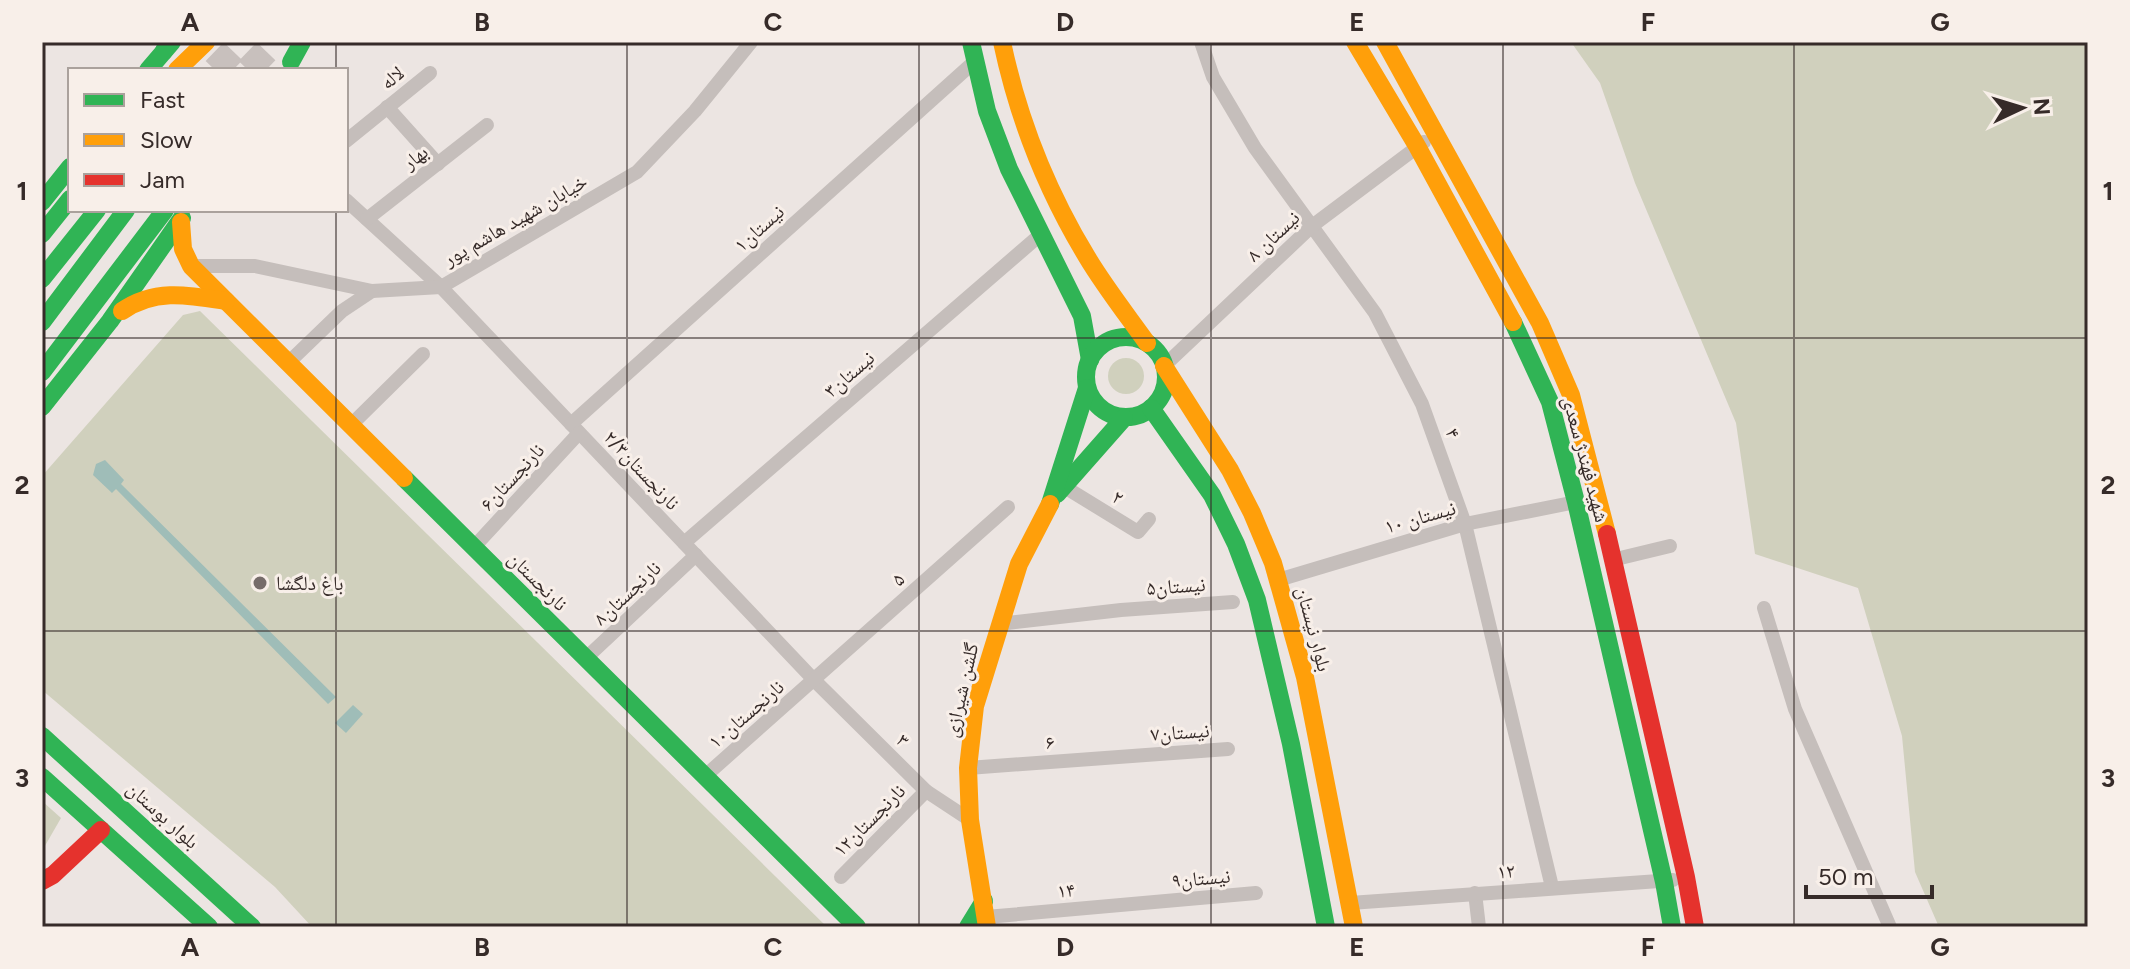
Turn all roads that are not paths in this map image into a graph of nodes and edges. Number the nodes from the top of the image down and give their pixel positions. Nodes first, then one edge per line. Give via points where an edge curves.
1 (206, 42) edge
2 (292, 42) edge
3 (302, 42) edge
4 (311, 42) edge
5 (751, 42) edge
6 (971, 42) edge
7 (1002, 42) edge
8 (1201, 42) edge
9 (1355, 42) edge
10 (1385, 42) edge
11 (168, 45) edge
12 (974, 62) junction
13 (287, 66) edge
14 (150, 68) edge
15 (179, 68) edge
16 (430, 73) dead end
17 (387, 107) junction
18 (487, 125) dead end
19 (1437, 134) junction
20 (348, 139) edge
21 (1417, 146) junction
22 (438, 164) junction
23 (68, 170) edge
24 (42, 202) edge
25 (68, 202) edge
26 (348, 202) edge
27 (95, 212) edge
28 (124, 212) edge
29 (163, 212) edge
30 (183, 216) edge
31 (367, 219) junction
32 (1312, 226) junction
33 (42, 234) edge
34 (1040, 235) junction
35 (191, 266) junction
36 (42, 279) edge
37 (441, 287) junction
38 (372, 291) junction
39 (226, 301) junction
40 (110, 321) junction
41 (42, 322) edge
42 (1147, 343) junction
43 (423, 354) dead end
44 (1090, 360) junction
45 (288, 363) junction
46 (1164, 366) junction
47 (42, 372) edge
48 (1087, 388) junction
49 (42, 407) edge
50 (1151, 408) junction
51 (1124, 418) junction
52 (351, 425) junction
53 (575, 428) junction
54 (1058, 493) junction
55 (1576, 502) junction
56 (1008, 507) dead end
57 (1149, 519) dead end
58 (1465, 524) junction
59 (684, 543) junction
60 (1670, 546) dead end
61 (473, 548) junction
62 (696, 555) junction
63 (1612, 560) junction
64 (1278, 580) junction
65 (1233, 602) dead end
66 (1764, 608) dead end
67 (999, 624) junction
68 (585, 659) junction
69 (815, 681) junction
70 (42, 736) edge
71 (1228, 749) dead end
72 (1135, 755) joint
73 (968, 768) junction
74 (42, 777) edge
75 (704, 777) junction
76 (926, 791) junction
77 (970, 820) junction
78 (101, 830) junction
79 (841, 877) dead end
80 (1686, 877) junction
81 (42, 881) edge
82 (1664, 882) junction
83 (1552, 887) junction
84 (1256, 893) dead end
85 (1475, 893) junction
86 (1149, 903) joint
87 (1350, 903) junction
88 (986, 915) edge
89 (209, 927) edge
90 (252, 927) edge
91 (857, 927) edge
92 (968, 927) edge
93 (1326, 927) edge
94 (1354, 927) edge
95 (1479, 927) edge
96 (1672, 927) edge
97 (1695, 927) edge
98 (1890, 927) edge

1 - 15 main road
2 - 13 main road
3 - 13 main road
4 - 13 main road
5 - 37 street, خیابان شهید هاشم پور via 637,172
6 - 12 main road
7 - 42 main road via 1034,152 1087,257
8 - 32 street, ۴ via 1213,77 1255,148
9 - 21 main road, شهید فهندژ سعدی
10 - 19 main road, شهید فهندژ سعدی
11 - 14 main road
12 - 34 main road via 1009,169
12 - 53 street, ۱نیستان
16 - 17 street, لاله ‍
17 - 20 street, لاله ‍
17 - 22 street
18 - 22 street, بهار
19 - 21 street, نیستان ۸
19 - 63 main road, شهید فهندژ سعدی via 1540,323 1571,395
21 - 32 street, نیستان ۸
21 - 55 main road, شهید فهندژ سعدی via 1550,402
22 - 31 street, بهار
23 - 24 main road
25 - 33 main road
26 - 31 street, ۲/۳نارنجستان
27 - 36 main road
28 - 41 main road
29 - 47 main road
30 - 35 main road via 183,249
30 - 40 main road
31 - 37 street, ۲/۳نارنجستان
32 - 46 street, نیستان ۸
32 - 58 street, ۴ via 1375,313 1422,404
34 - 44 main road via 1082,316
34 - 59 street, ۳نیستان
35 - 38 street, خیابان شهید هاشم پور via 255,266
35 - 39 main road, نارنجستان
37 - 38 street, خیابان شهید هاشم پور
37 - 53 street, ۲/۳نارنجستان
38 - 45 street via 342,311
39 - 40 main road via 178,293 136,299
39 - 45 main road, نارنجستان
40 - 49 main road
42 - 44 main road via 1121,337 1097,349
42 - 46 main road
43 - 52 street
44 - 48 main road
45 - 52 main road, نارنجستان
46 - 50 main road via 1164,389
46 - 64 main road, بلوار نیستان via 1236,482
48 - 51 main road via 1101,409
48 - 54 main road, گلشن شیرازی
50 - 51 main road
50 - 93 main road via 1212,495 1257,600
51 - 54 main road, گلشن شیرازی
52 - 61 main road, نارنجستان
53 - 59 street, ۲/۳نارنجستان
53 - 61 street, ۶نارنجستان
54 - 57 street, ۲ via 1138,532
54 - 67 main road, گلشن شیرازی via 1019,564
55 - 58 street, نیستان ۱۰
55 - 82 main road, شهید فهندژ سعدی
56 - 69 street, ۵
58 - 64 street, نیستان ۱۰
58 - 83 street, ۴
59 - 62 street, ۲/۳نارنجستان
60 - 63 street
61 - 68 main road, نارنجستان
62 - 68 street, ۸نارنجستان
62 - 69 street, ۲/۳نارنجستان
63 - 80 main road, شهید فهندژ سعدی
64 - 87 main road, بلوار نیستان via 1298,647
65 - 67 street, ۵نیستان
66 - 98 street via 1795,709
67 - 73 main road, گلشن شیرازی via 975,706
68 - 75 main road, نارنجستان
69 - 75 street, ۱۰نارنجستان
69 - 76 street, ۳
70 - 90 main road, بلوار بوستان
71 - 72 street, ۷نیستان
72 - 73 street, ۶
73 - 77 main road, گلشن شیرازی
74 - 78 main road
75 - 91 main road, نارنجستان
76 - 77 street, ۳
76 - 79 street, ۱۲نارنجستان
77 - 88 main road, گلشن شیرازی
78 - 81 main road
78 - 89 main road
80 - 82 street, ۱۲
80 - 97 main road, شهید فهندژ سعدی
82 - 83 street, ۱۲
82 - 96 main road, شهید فهندژ سعدی
83 - 85 street, ۱۲
84 - 86 street, ۹نیستان
85 - 87 street, ۱۲
85 - 95 street
86 - 88 street, ۱۴
87 - 94 main road, بلوار نیستان
88 - 92 main road

